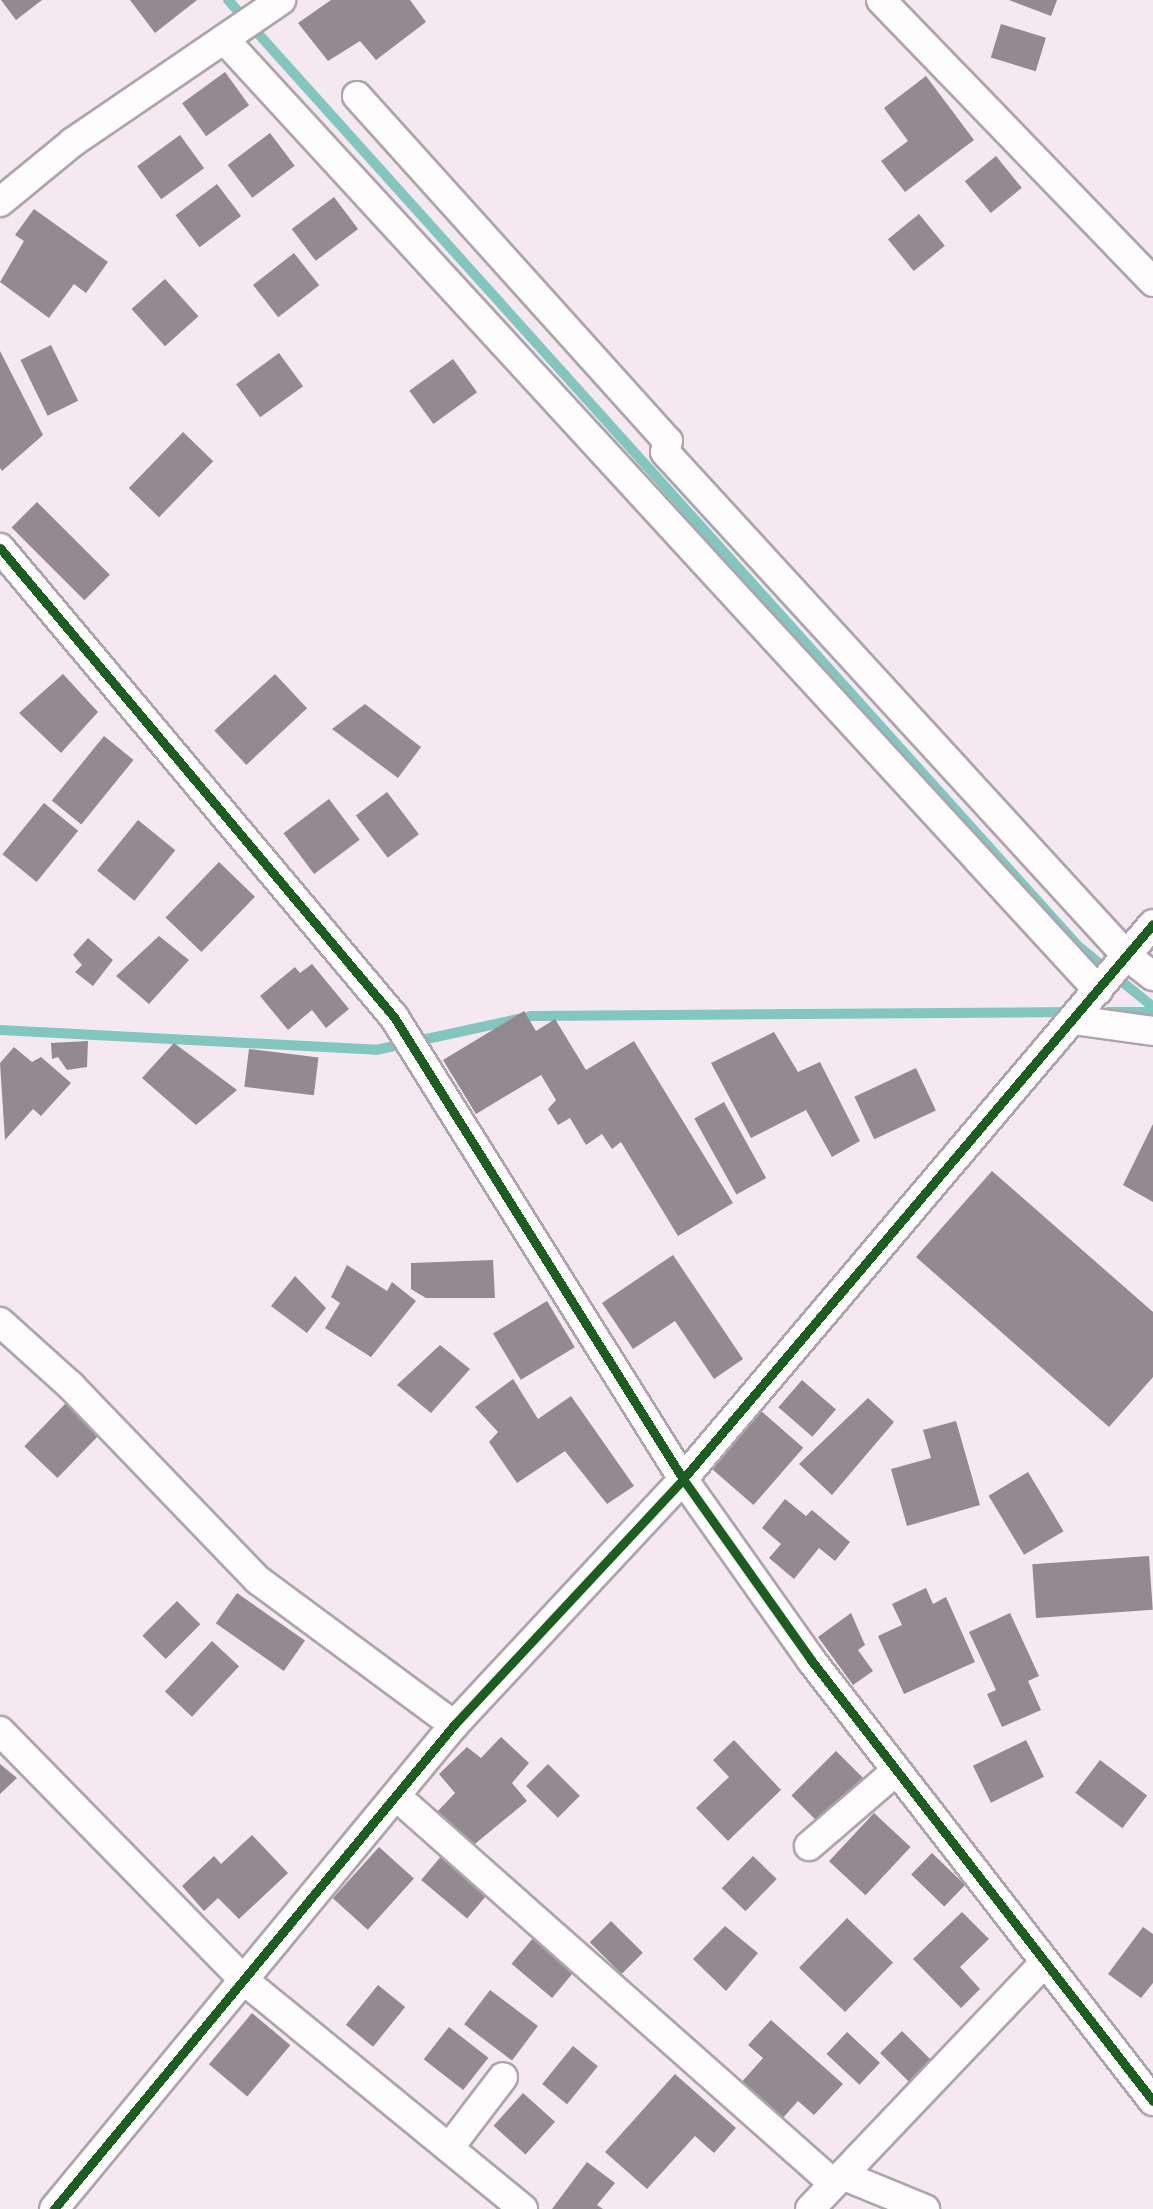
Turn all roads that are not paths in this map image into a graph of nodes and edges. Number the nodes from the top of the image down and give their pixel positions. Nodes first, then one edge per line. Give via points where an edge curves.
1 (881, 0) edge
2 (275, 4) edge
3 (225, 38) junction
4 (357, 96) dead end
5 (0, 202) edge
6 (1153, 282) edge
7 (0, 548) edge
8 (1153, 924) edge
9 (1126, 957) junction
10 (1153, 976) edge
11 (1098, 990) junction
12 (1075, 1019) junction
13 (1153, 1031) edge
14 (0, 1322) edge
15 (683, 1479) junction
16 (454, 1725) junction
17 (0, 1731) edge
18 (895, 1772) junction
19 (396, 1796) junction
20 (809, 1846) dead end
21 (1042, 1965) junction
22 (246, 1982) junction
23 (503, 2077) dead end
24 (1153, 2101) edge
25 (449, 2148) junction
26 (838, 2180) junction
27 (54, 2209) edge
28 (523, 2209) edge
29 (810, 2209) edge
30 (925, 2209) edge

1 - 6 street
2 - 3 street
3 - 5 street via 15,184
3 - 11 street
4 - 9 street via 668,441 665,452
7 - 15 street via 396,1021
8 - 9 street
9 - 10 street
9 - 11 street
11 - 12 street
12 - 13 street
12 - 15 street
14 - 16 street via 71,1386 258,1580
15 - 16 street
15 - 18 street
16 - 19 street
17 - 22 street
18 - 20 street
18 - 21 street
19 - 22 street
19 - 26 street
21 - 24 street
21 - 26 street
22 - 25 street
22 - 27 street
23 - 25 street
25 - 28 street
26 - 29 street
26 - 30 street

